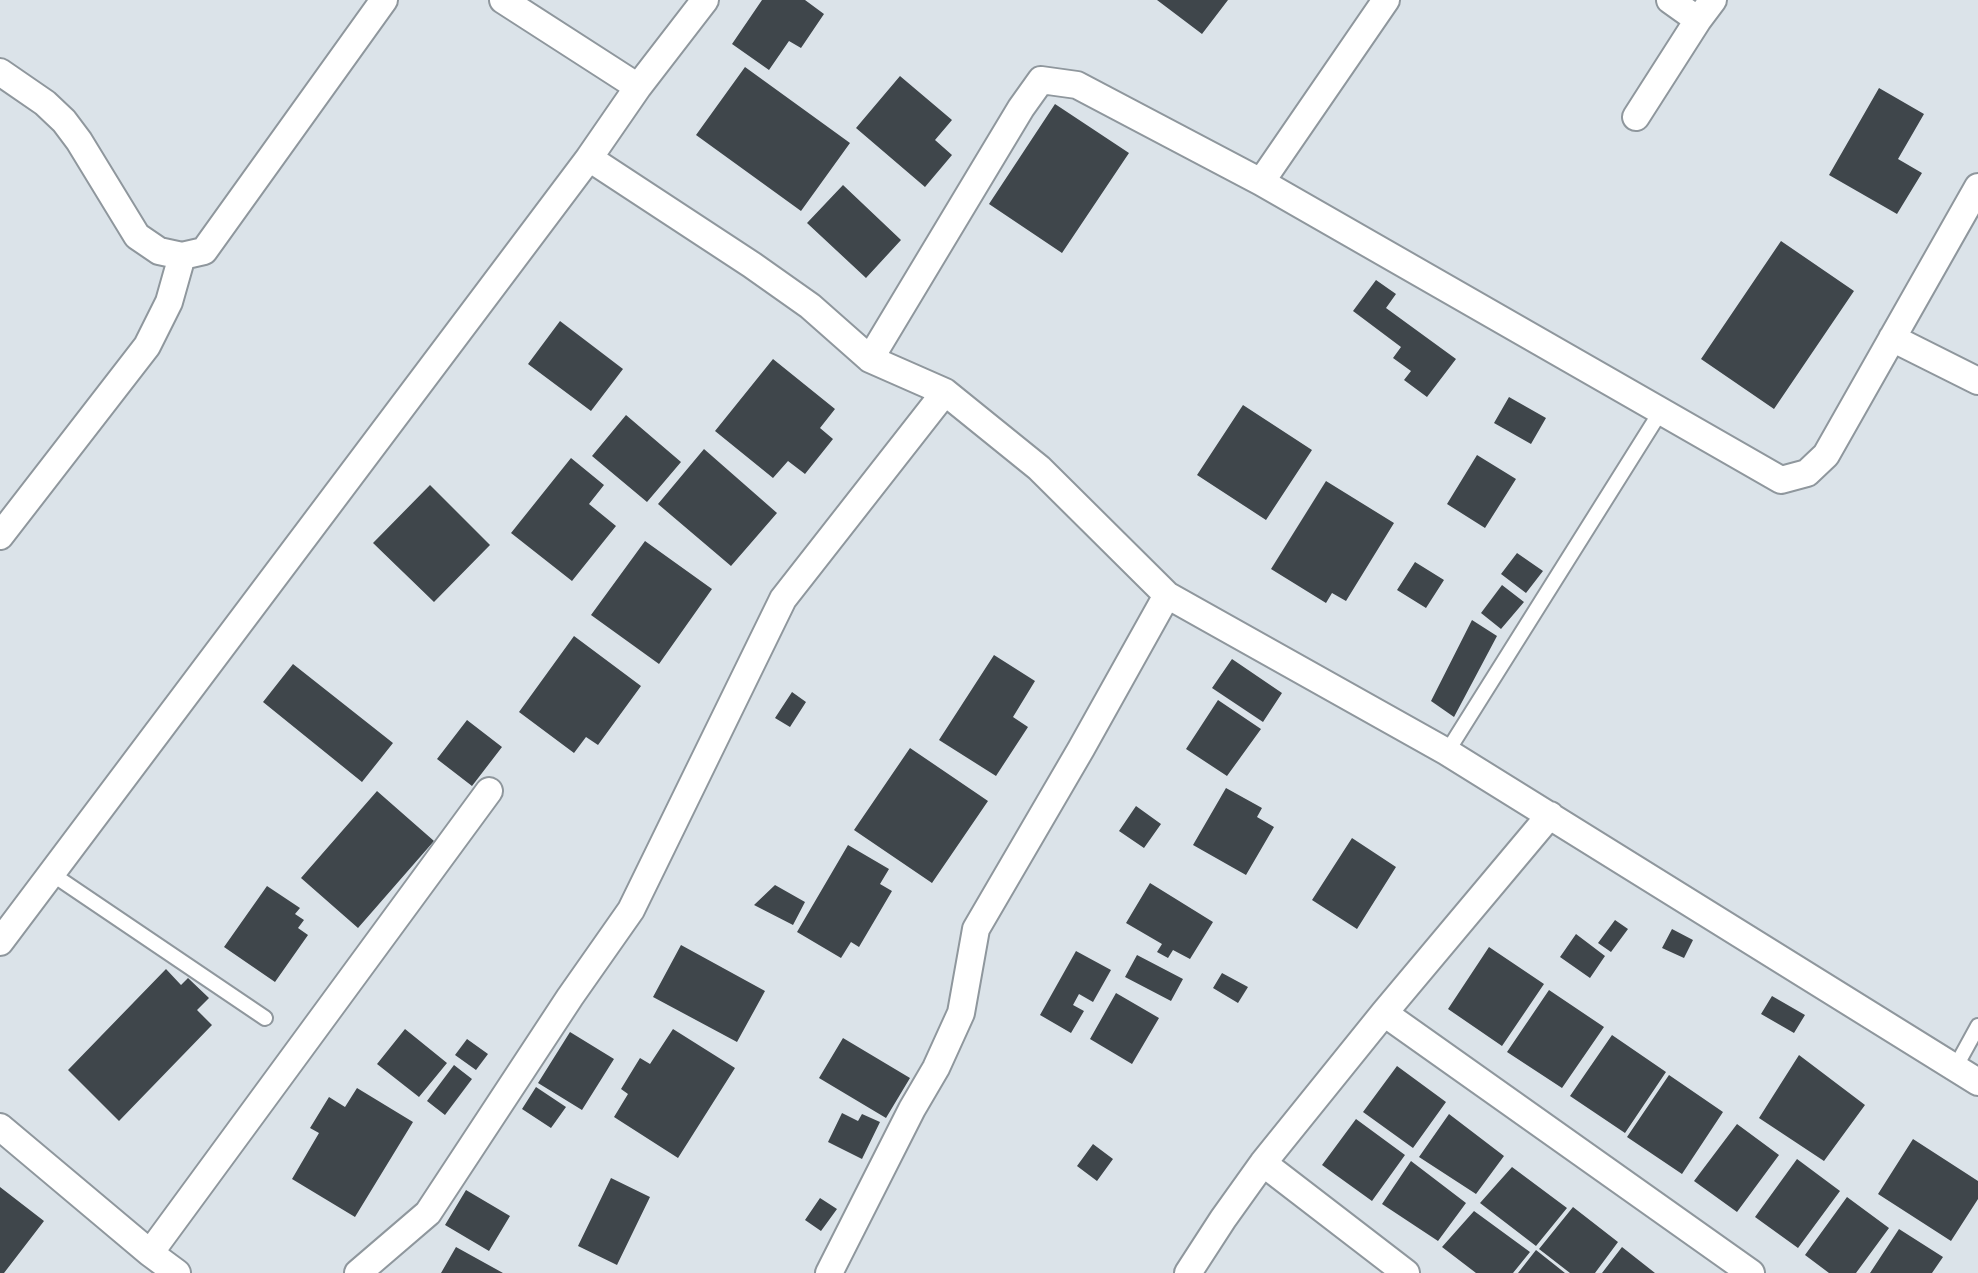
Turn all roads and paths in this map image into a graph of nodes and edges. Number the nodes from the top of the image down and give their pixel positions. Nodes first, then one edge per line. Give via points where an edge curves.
1 (384, 0) edge
2 (503, 0) edge
3 (705, 0) edge
4 (1386, 0) edge
5 (1670, 0) edge
6 (1705, 10) edge
7 (0, 72) edge
8 (638, 87) junction
9 (1636, 117) dead end
10 (589, 158) junction
11 (1261, 182) junction
12 (1978, 187) edge
13 (182, 256) junction
14 (1892, 338) junction
15 (870, 359) junction
16 (1978, 381) edge
17 (945, 392) junction
18 (1661, 411) junction
19 (0, 536) edge
20 (1167, 595) junction
21 (1447, 752) junction
22 (489, 791) dead end
23 (1550, 815) junction
24 (52, 874) junction
25 (0, 942) edge
26 (1384, 1013) junction
27 (265, 1018) dead end
28 (1978, 1026) edge
29 (1955, 1068) junction
30 (1978, 1082) edge
31 (0, 1127) edge
32 (1263, 1163) junction
33 (150, 1253) junction
34 (177, 1273) edge
35 (358, 1273) edge
36 (829, 1273) edge
37 (1188, 1273) edge
38 (1406, 1273) edge
39 (1751, 1273) edge

1 - 13 street via 204,251
2 - 8 street
3 - 8 street
4 - 11 street
5 - 6 street
6 - 9 street
7 - 13 street via 64,121 137,236 159,251
8 - 10 street
10 - 15 street via 810,306
10 - 24 street
11 - 15 street via 1077,85 1041,80
11 - 18 street
12 - 14 street
13 - 19 street via 169,302 147,346
14 - 16 street
14 - 18 street via 1826,455 1807,472 1781,480
15 - 17 street
17 - 20 street via 1039,468
17 - 35 street via 783,599 631,910 428,1213
18 - 21 lane
20 - 21 street
20 - 36 street via 976,929 961,1013
21 - 23 street
22 - 33 street
23 - 26 street
23 - 29 street
24 - 25 street
24 - 27 lane
26 - 32 street
26 - 39 street
28 - 29 lane
29 - 30 street
31 - 33 street
32 - 37 street
32 - 38 street
33 - 34 street

